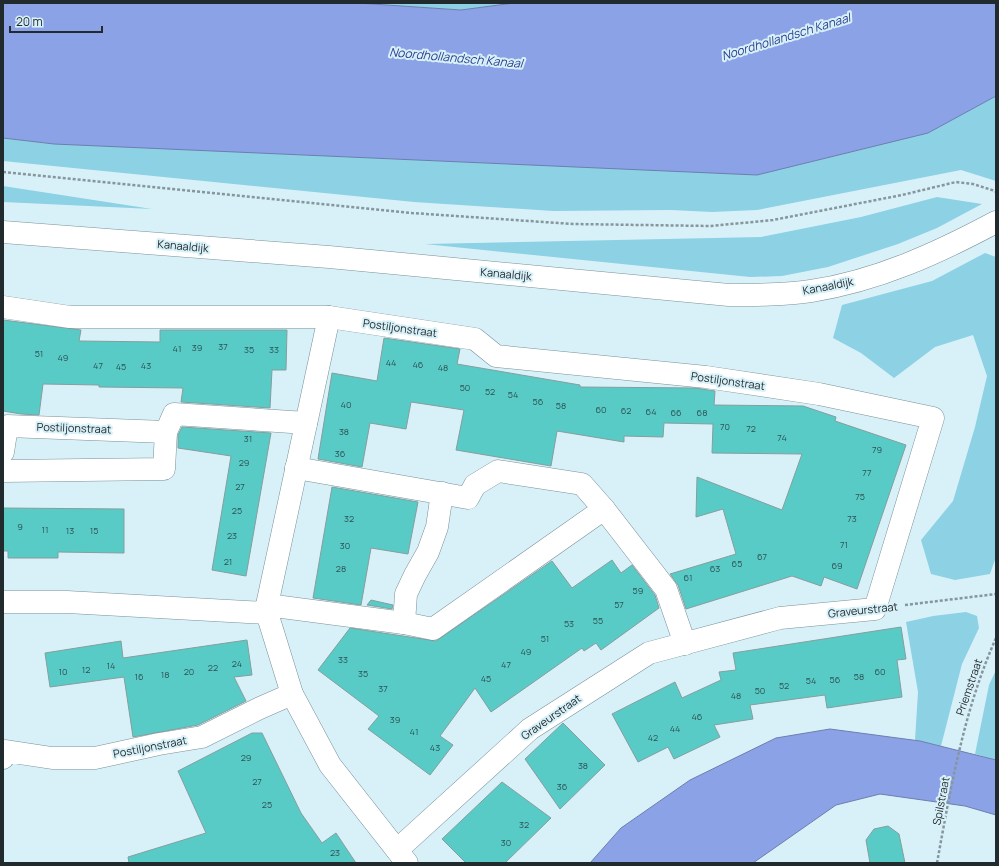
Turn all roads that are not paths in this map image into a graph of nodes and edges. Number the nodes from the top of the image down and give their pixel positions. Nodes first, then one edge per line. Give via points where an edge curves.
1 (996, 222) edge
2 (3, 232) edge
3 (3, 306) edge
4 (329, 317) junction
5 (306, 423) junction
6 (166, 432) junction
7 (3, 452) edge
8 (296, 468) junction
9 (3, 471) edge
10 (442, 493) junction
11 (604, 509) junction
12 (3, 602) edge
13 (267, 609) junction
14 (875, 609) joint
15 (404, 623) junction
16 (685, 644) junction
17 (292, 694) junction
18 (3, 758) edge
19 (402, 857) edge

1 - 2 street, Kanaaldijk via 939,251 896,269 812,291 768,295 729,295 328,257
3 - 4 street, Postiljonstraat via 70,317
4 - 5 street
4 - 14 street, Postiljonstraat via 475,339 496,356 706,377 819,394 933,418
5 - 6 street via 174,414
5 - 8 street
6 - 7 street, Postiljonstraat via 7,426
6 - 9 street via 164,468
8 - 10 street
8 - 13 street
10 - 11 street via 468,498 475,485 498,471 582,484
10 - 15 street via 437,527 428,552 406,594
11 - 15 street via 433,629
11 - 16 street via 666,589
12 - 13 street
13 - 15 street
13 - 17 street, Graveurstraat
14 - 16 street, Graveurstraat via 780,618
16 - 19 street, Graveurstraat via 649,653 530,728
17 - 18 street, Postiljonstraat via 202,737 95,758 52,758 6,751
17 - 19 street, Graveurstraat via 330,765

